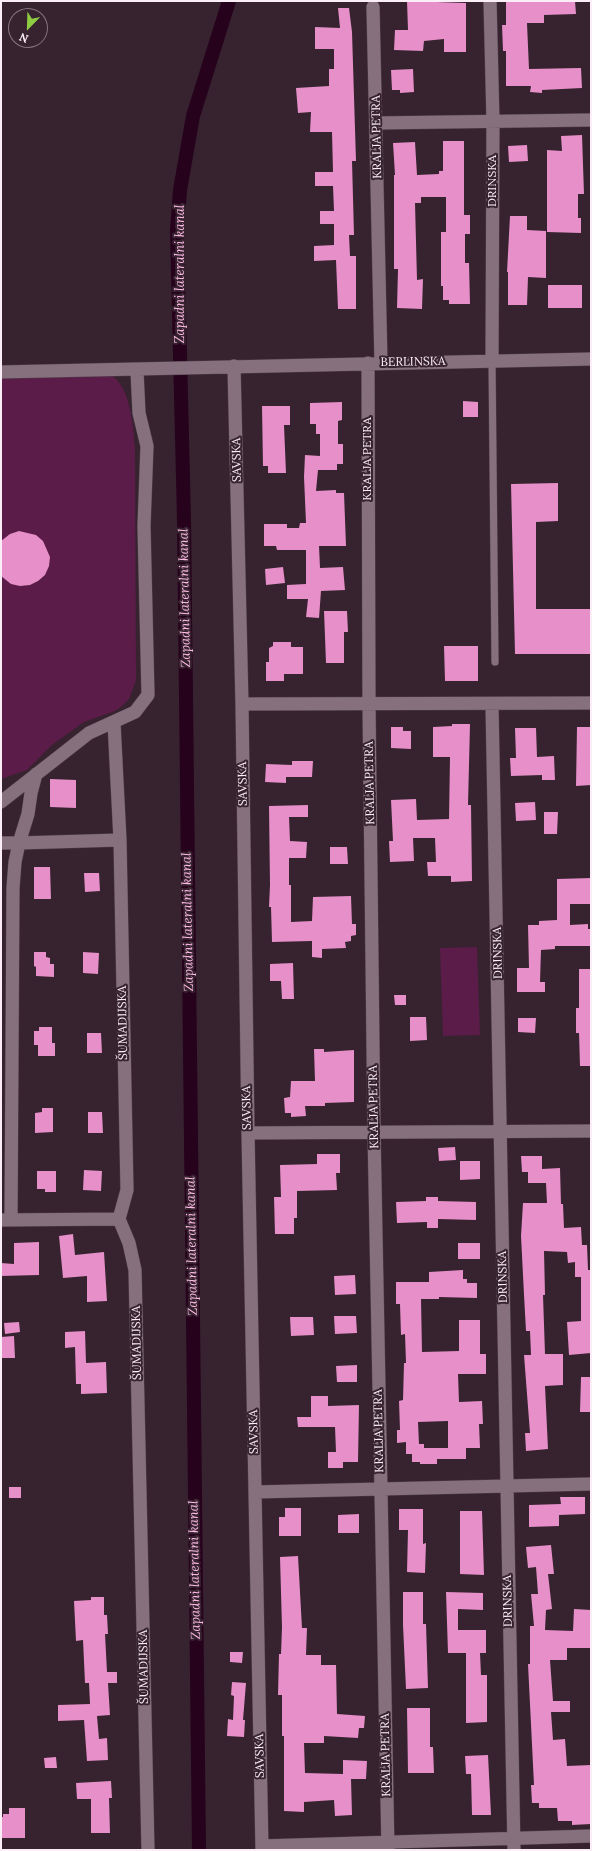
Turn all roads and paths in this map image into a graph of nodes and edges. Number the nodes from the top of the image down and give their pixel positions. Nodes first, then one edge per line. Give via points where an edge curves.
1 (490, 1) edge
2 (373, 7) dead end
3 (591, 120) edge
4 (493, 121) junction
5 (376, 123) junction
6 (591, 359) edge
7 (492, 360) junction
8 (368, 363) junction
9 (381, 363) junction
10 (234, 366) junction
11 (137, 370) junction
12 (1, 372) edge
13 (495, 662) dead end
14 (591, 703) edge
15 (242, 704) junction
16 (369, 704) junction
17 (492, 705) junction
18 (114, 723) junction
19 (36, 774) junction
20 (1, 802) edge
21 (120, 840) junction
22 (1, 843) edge
23 (19, 844) junction
24 (591, 1131) edge
25 (374, 1132) junction
26 (502, 1132) junction
27 (248, 1133) junction
28 (119, 1219) junction
29 (6, 1220) edge
30 (591, 1484) edge
31 (506, 1486) junction
32 (380, 1489) junction
33 (255, 1492) junction
34 (591, 1836) edge
35 (514, 1844) edge
36 (388, 1846) edge
37 (262, 1848) edge
38 (148, 1850) edge

1 - 4 street, DRINSKA
2 - 5 street, KRALJA PETRA
3 - 4 street
4 - 5 street
4 - 7 street, DRINSKA
5 - 9 street, KRALJA PETRA
6 - 7 street, BERLINSKA
7 - 9 street, BERLINSKA
7 - 13 lane
8 - 9 street, BERLINSKA
8 - 10 street, BERLINSKA
8 - 16 street, KRALJA PETRA
10 - 11 street, BERLINSKA
10 - 15 street, SAVSKA
11 - 12 street, BERLINSKA
11 - 18 street via 139,412 147,446 144,526 149,685 148,695 135,712
14 - 17 street
15 - 16 street
15 - 27 street, SAVSKA
16 - 17 street
16 - 25 street, KRALJA PETRA
17 - 26 street, DRINSKA
18 - 19 street via 89,733
18 - 21 street, ŠUMADIJSKA
19 - 20 street
19 - 23 street
21 - 23 street
21 - 28 street, ŠUMADIJSKA via 127,1190
22 - 23 street
23 - 29 street via 13,888
24 - 26 street
25 - 26 street
25 - 27 street
25 - 32 street, KRALJA PETRA
26 - 31 street, DRINSKA
27 - 33 street, SAVSKA
28 - 29 street
28 - 38 street, ŠUMADIJSKA via 129,1243 135,1270
30 - 31 street
31 - 32 street
31 - 35 street, DRINSKA
32 - 33 street
32 - 36 street, KRALJA PETRA
33 - 37 street, SAVSKA
34 - 35 street
35 - 36 street
36 - 37 street

